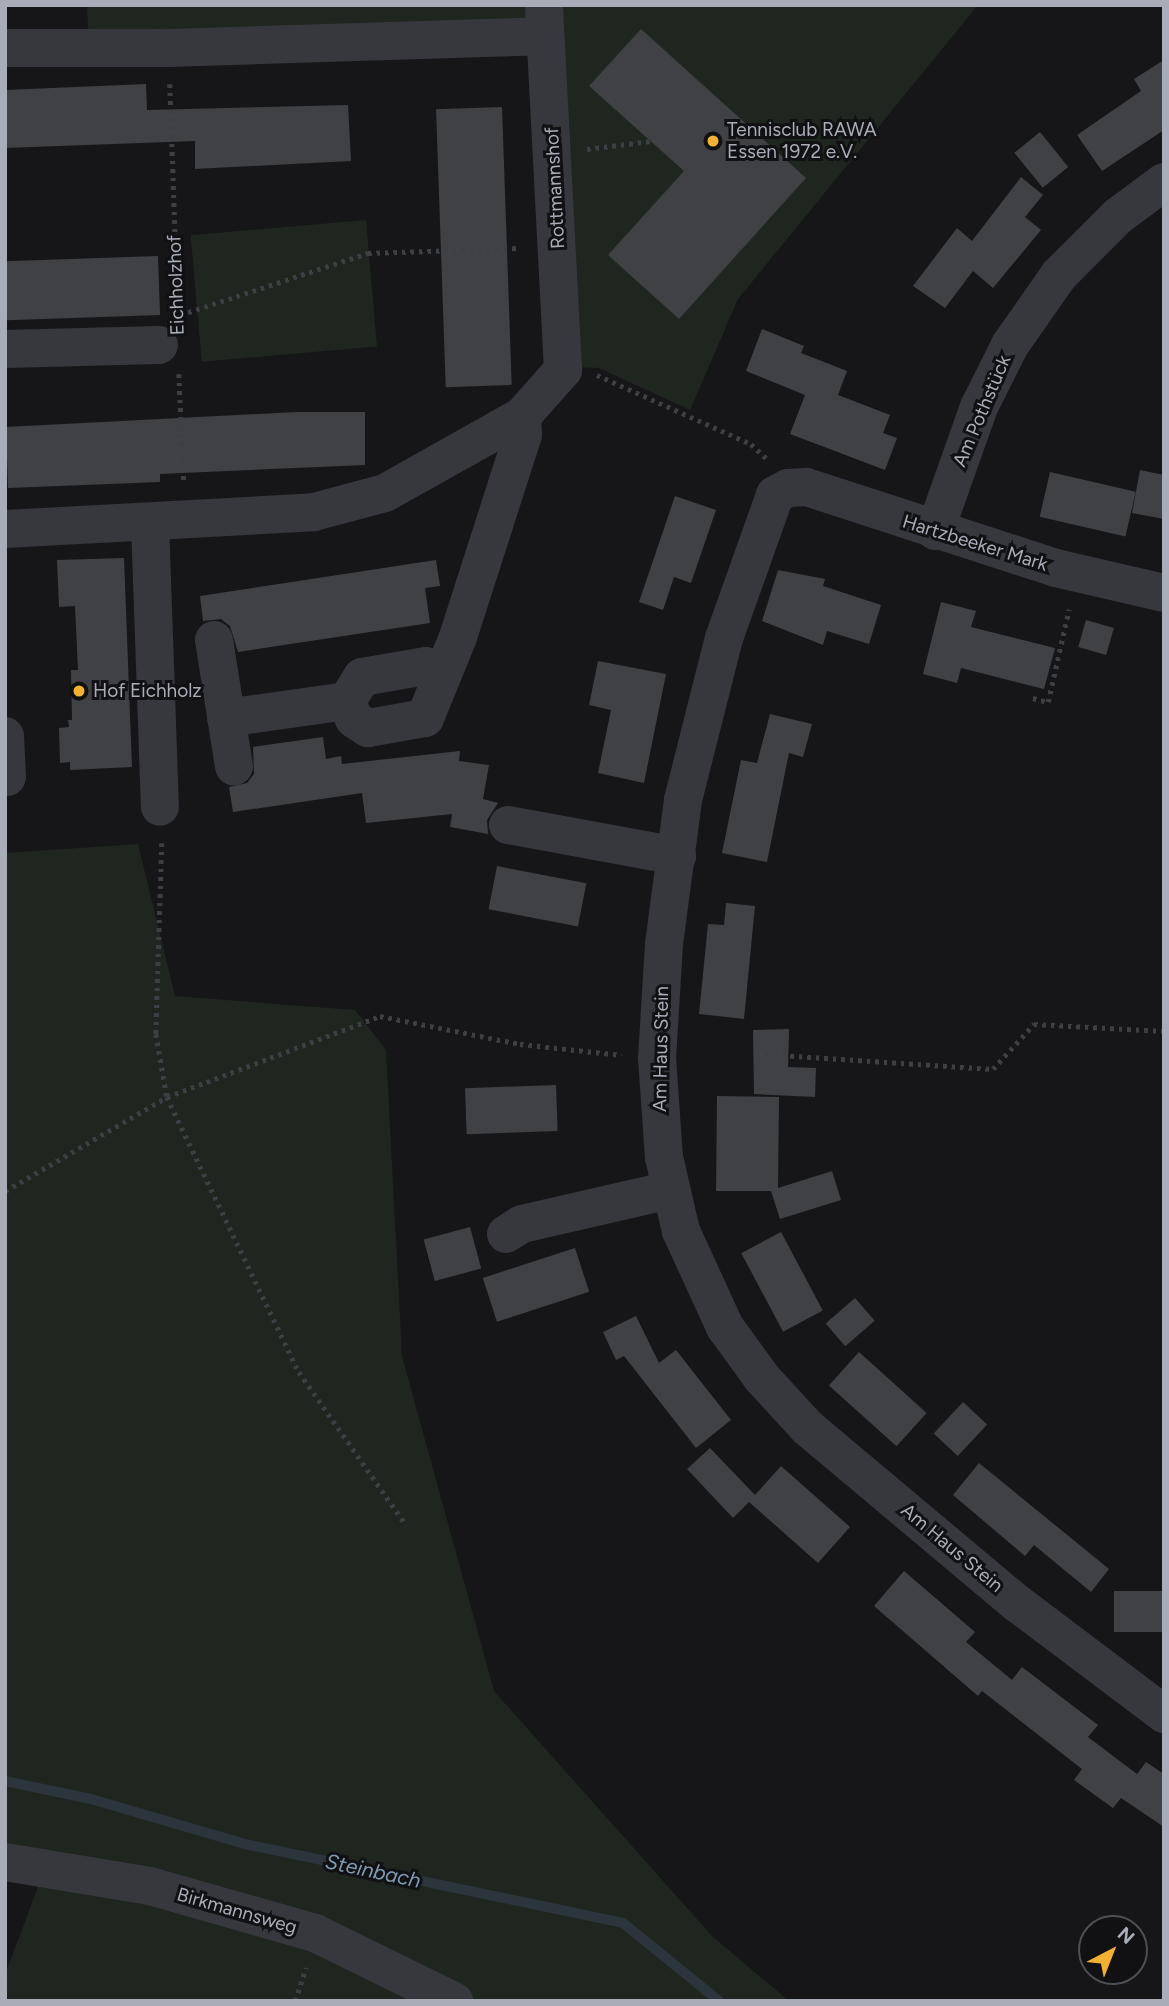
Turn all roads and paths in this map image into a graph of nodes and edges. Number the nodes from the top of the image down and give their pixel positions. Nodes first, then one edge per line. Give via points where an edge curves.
1 (545, 21) edge
2 (5, 48) edge
3 (168, 48) junction
4 (650, 141) dead end
5 (554, 151) junction
6 (1164, 182) edge
7 (557, 246) junction
8 (173, 336) junction
9 (5, 349) edge
10 (564, 370) junction
11 (522, 416) junction
12 (788, 488) junction
13 (168, 522) junction
14 (5, 529) edge
15 (935, 531) junction
16 (1164, 593) edge
17 (1070, 603) dead end
18 (214, 640) dead end
19 (443, 670) junction
20 (1033, 698) dead end
21 (347, 701) junction
22 (226, 718) junction
23 (5, 736) edge
24 (234, 766) dead end
25 (7, 777) edge
26 (160, 807) dead end
27 (508, 825) dead end
28 (677, 856) junction
29 (163, 862) dead end
30 (1164, 1031) edge
31 (765, 1054) dead end
32 (657, 1058) junction
33 (167, 1097) junction
34 (670, 1190) junction
35 (5, 1191) edge
36 (506, 1234) dead end
37 (406, 1525) dead end
38 (1164, 1714) edge
39 (5, 1862) edge
40 (305, 1971) dead end
41 (295, 2001) edge
42 (454, 2001) edge

1 - 3 street
1 - 5 street, Rottmannshof
2 - 3 street
3 - 8 path, Eichholzhof
4 - 5 path
5 - 7 street, Rottmannshof
6 - 15 street, Am Pothstück via 1118,216 1059,275 1010,345 979,407
7 - 8 path via 368,253 195,313
7 - 10 street, Rottmannshof
8 - 9 street, Eichholzhof
8 - 13 path, Eichholzhof
10 - 11 street
10 - 12 path via 597,375 751,444
11 - 13 street via 385,493 314,512
11 - 19 street via 523,435 458,637
12 - 15 street, Hartzbeeker Mark via 806,487
12 - 28 street, Am Haus Stein via 775,495 767,508 724,638 683,800
13 - 14 street
13 - 26 street
15 - 16 street, Hartzbeeker Mark via 1056,568
17 - 20 path via 1048,702
18 - 22 street
19 - 21 street via 426,666 362,677
19 - 21 street via 425,718 368,728 354,719
21 - 22 street
22 - 24 street
23 - 25 street
27 - 28 street
28 - 32 street, Am Haus Stein via 664,944
29 - 33 path via 156,1034
30 - 31 path via 1034,1024 993,1069
32 - 33 path via 520,1044 380,1016
32 - 34 street, Am Haus Stein via 657,1110
33 - 35 path
33 - 37 path via 299,1372
34 - 36 street via 522,1224
34 - 38 street, Am Haus Stein via 701,1282 725,1327 808,1429 1018,1604
39 - 42 street, Birkmannsweg via 150,1886 315,1933
40 - 41 path

